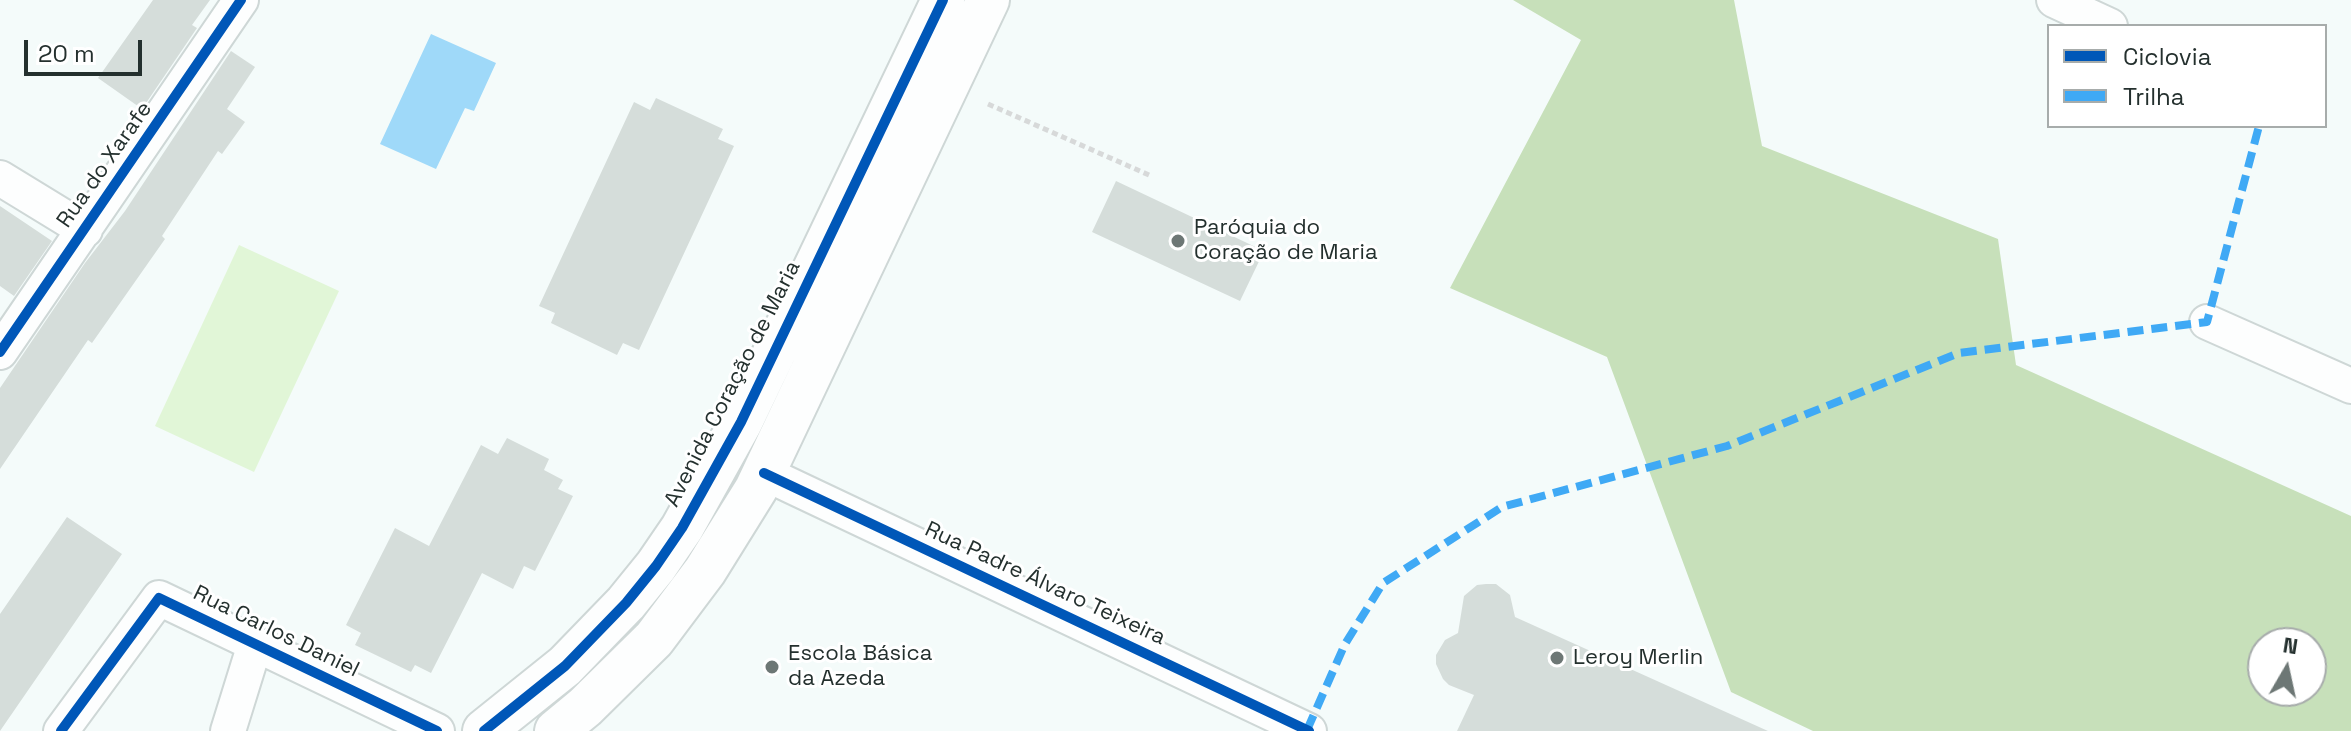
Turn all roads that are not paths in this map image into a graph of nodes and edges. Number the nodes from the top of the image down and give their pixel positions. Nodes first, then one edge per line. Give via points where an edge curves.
1 (241, 0) edge
2 (943, 0) edge
3 (988, 0) edge
4 (2054, 0) edge
5 (2106, 24) edge
6 (0, 178) edge
7 (85, 230) junction
8 (2207, 322) dead end
9 (0, 352) edge
10 (2351, 386) edge
11 (764, 473) junction
12 (255, 644) junction
13 (61, 731) edge
14 (228, 731) edge
15 (437, 731) edge
16 (484, 731) edge
17 (556, 731) edge
18 (1309, 731) edge

1 - 7 street, Rua do Xarafe
2 - 16 street, Avenida Coração de Maria via 741,422 682,528 626,603 565,666
3 - 11 street
4 - 5 street
6 - 7 street
7 - 9 street, Rua do Xarafe
8 - 10 street
11 - 17 street via 705,571 654,639
11 - 18 street, Rua Padre Álvaro Teixeira
12 - 13 street, Rua Carlos Daniel via 159,598
12 - 14 street
12 - 15 street, Rua Carlos Daniel

